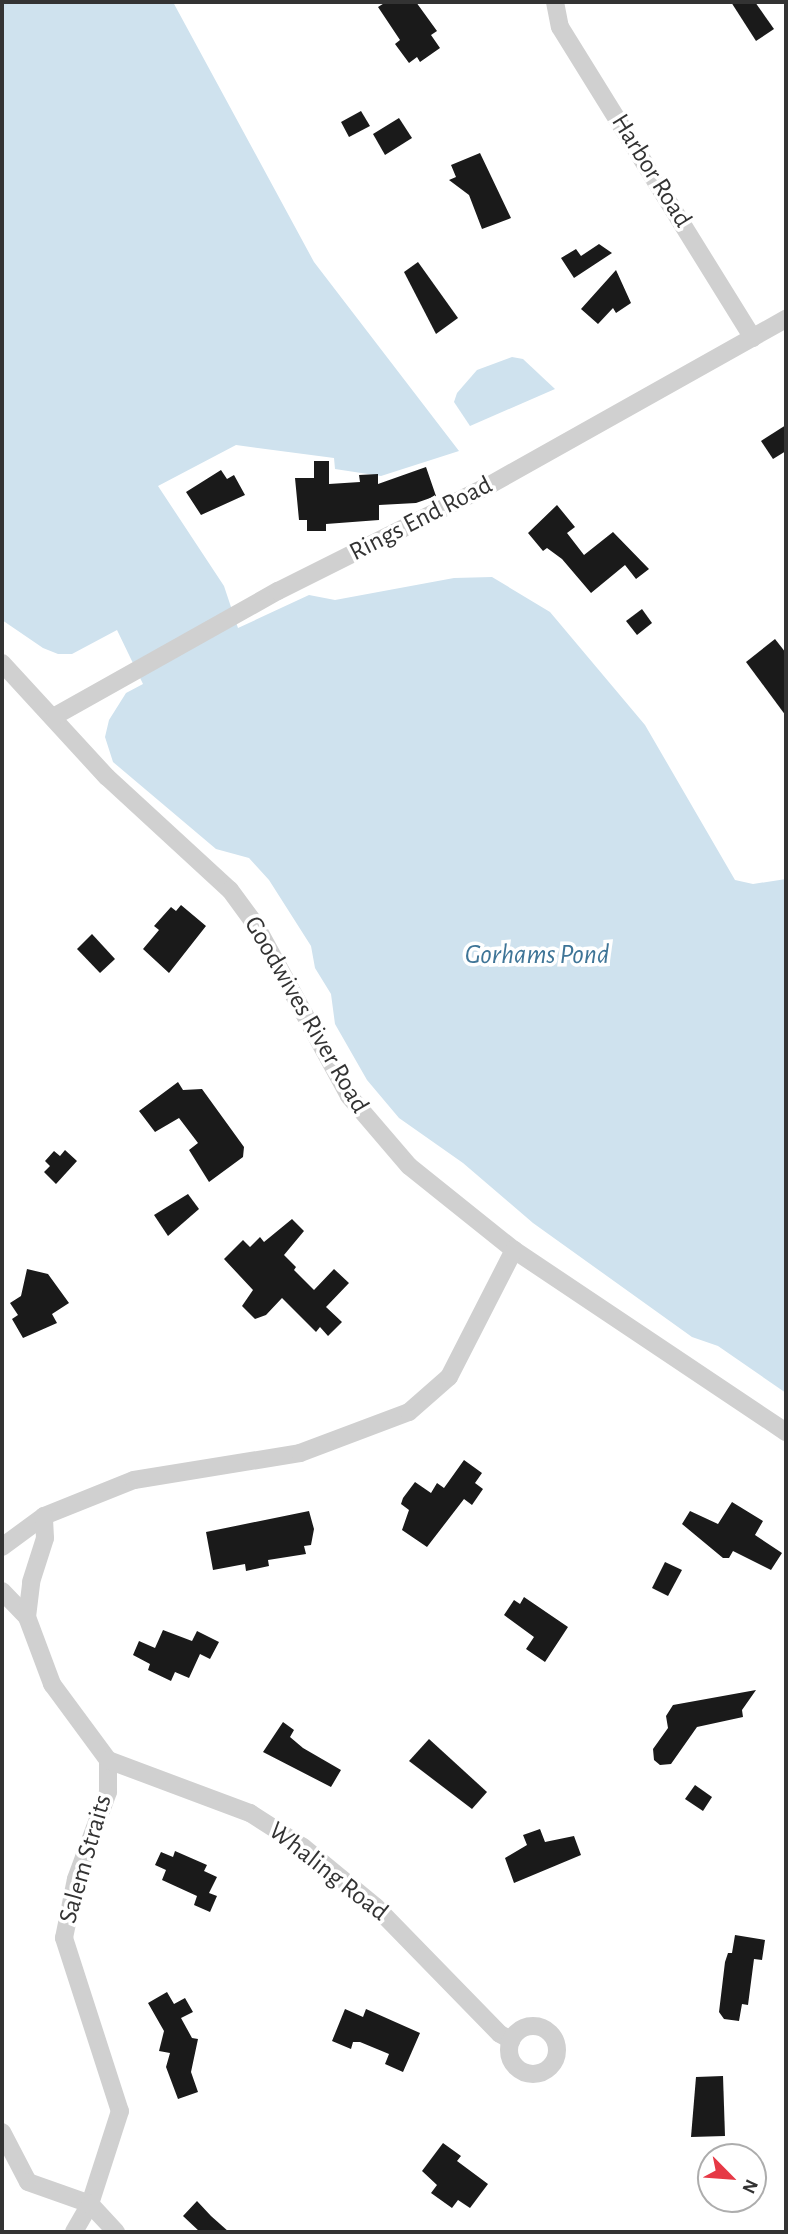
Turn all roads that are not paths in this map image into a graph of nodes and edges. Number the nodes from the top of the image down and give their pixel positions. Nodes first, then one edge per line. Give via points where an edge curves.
1 (555, 2) edge
2 (786, 319) edge
3 (753, 338) junction
4 (2, 663) edge
5 (55, 716) junction
6 (514, 1250) junction
7 (786, 1432) edge
8 (44, 1516) junction
9 (2, 1547) edge
10 (2, 1591) edge
11 (27, 1617) junction
12 (108, 1760) junction
13 (511, 2040) dead end
14 (2, 2132) edge
15 (90, 2204) junction
16 (74, 2232) edge
17 (116, 2232) edge

1 - 3 street, Harbor Road via 560,27
2 - 3 street, Rings End Road
3 - 5 street, Rings End Road via 488,486 278,591
4 - 5 street, Goodwives River Road
5 - 6 street, Goodwives River Road via 107,778 230,890 255,924 342,1084 384,1141 428,1183
6 - 7 street, Goodwives River Road
6 - 8 street via 449,1377 409,1412 300,1453 134,1480
8 - 9 street
8 - 11 street, Salem Straits via 45,1538 31,1582
10 - 11 street, Salem Straits
11 - 12 street, Salem Straits via 52,1684
12 - 13 street, Whaling Road via 250,1813 303,1847 376,1906
12 - 15 street, Salem Straits via 108,1792 76,1879 64,1938 120,2111
14 - 15 street via 29,2182
15 - 16 street, Salem Straits
15 - 17 street

